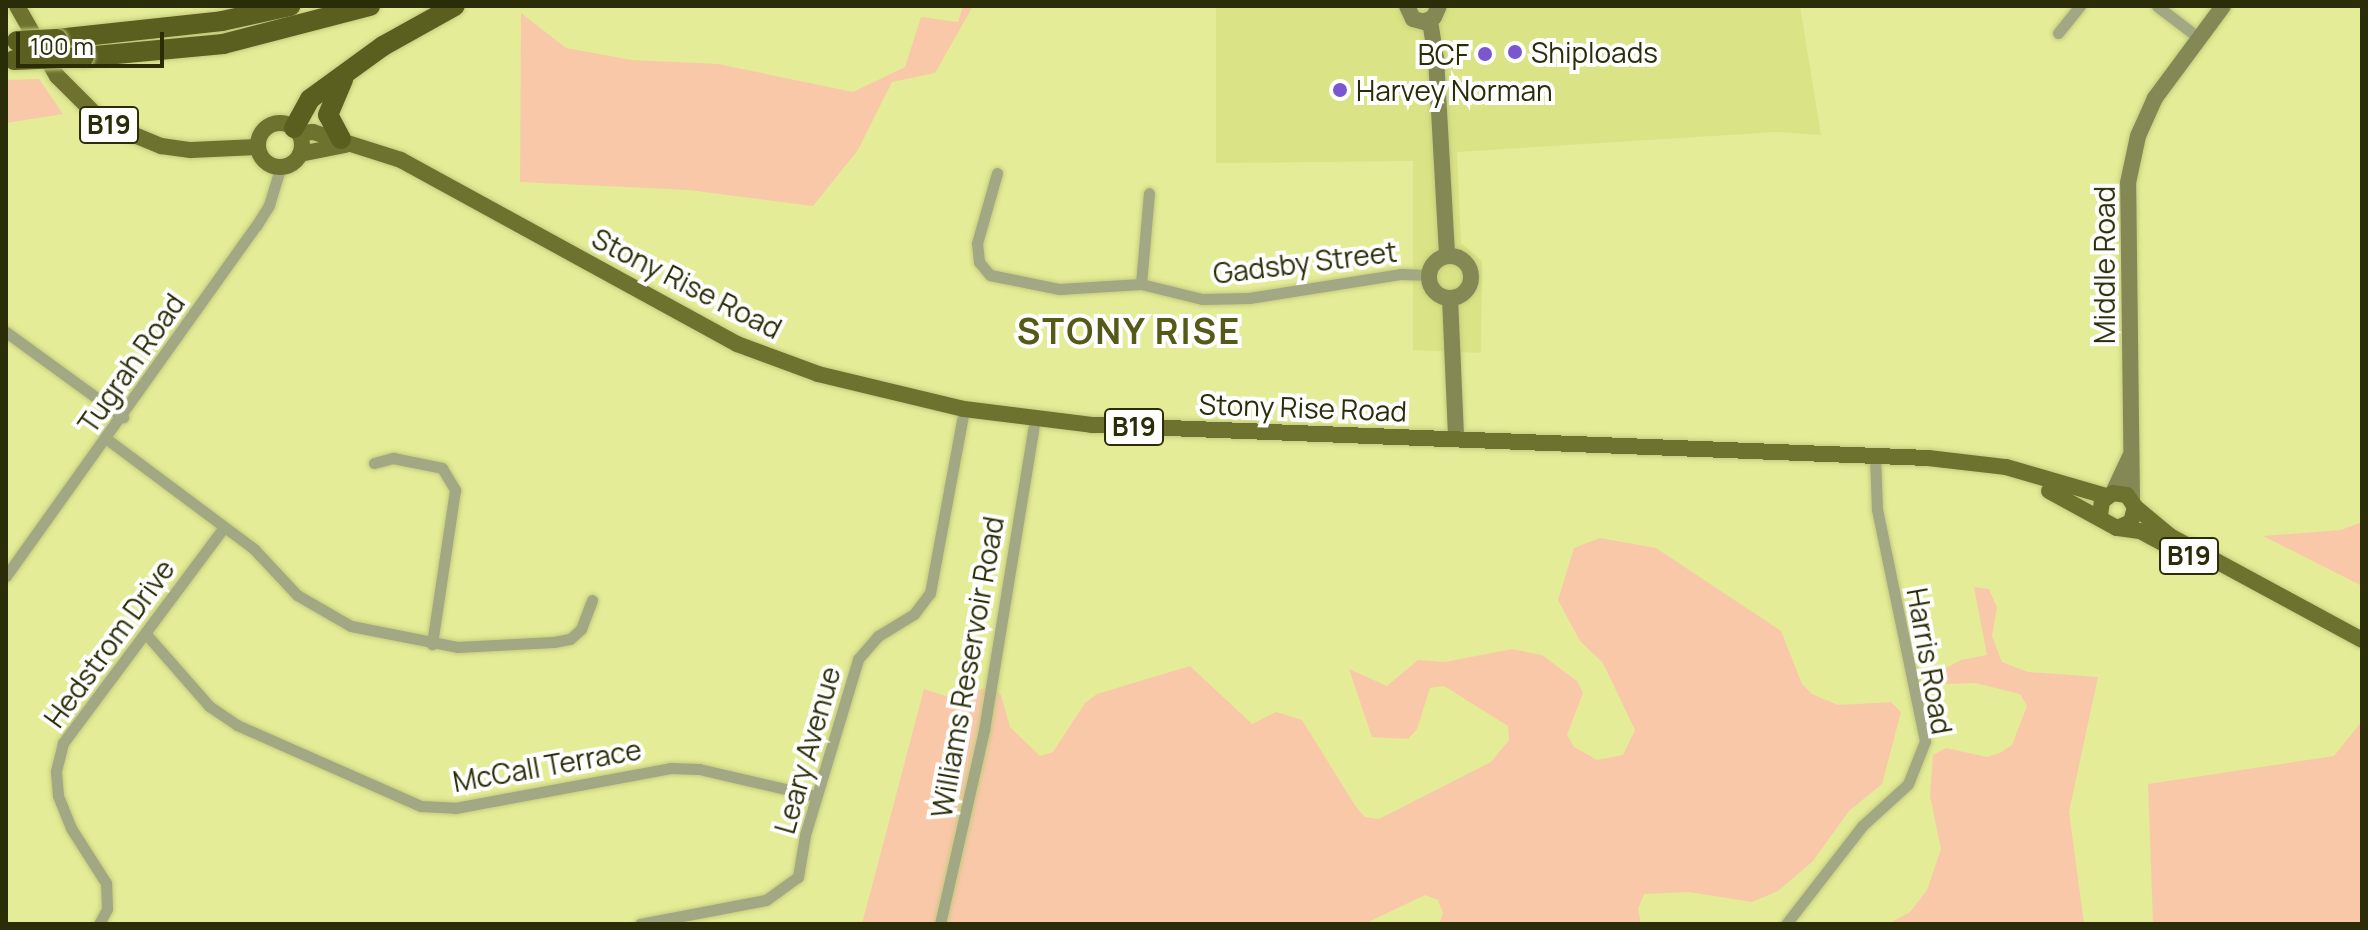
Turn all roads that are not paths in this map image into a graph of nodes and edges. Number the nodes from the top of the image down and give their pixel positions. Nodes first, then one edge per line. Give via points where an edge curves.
1 (17, 6) edge
2 (290, 6) edge
3 (370, 6) edge
4 (455, 6) edge
5 (1407, 6) edge
6 (2080, 6) edge
7 (2157, 6) edge
8 (2223, 6) edge
9 (1434, 13) edge
10 (2058, 33) dead end
11 (2199, 38) junction
12 (11, 51) edge
13 (345, 76) junction
14 (296, 131) junction
15 (348, 142) junction
16 (257, 147) junction
17 (300, 154) junction
18 (280, 168) junction
19 (997, 173) dead end
20 (1149, 193) dead end
21 (1447, 256) junction
22 (1429, 275) junction
23 (1141, 284) junction
24 (1450, 298) junction
25 (6, 332) edge
26 (964, 409) junction
27 (123, 417) junction
28 (1035, 418) junction
29 (1456, 438) junction
30 (108, 440) junction
31 (2130, 455) junction
32 (1875, 456) junction
33 (374, 463) dead end
34 (1972, 463) junction
35 (2110, 494) junction
36 (2134, 504) junction
37 (2100, 515) junction
38 (224, 527) junction
39 (2117, 528) junction
40 (6, 576) edge
41 (2260, 587) junction
42 (592, 600) dead end
43 (146, 634) junction
44 (2362, 640) edge
45 (432, 644) junction
46 (816, 796) junction
47 (99, 924) edge
48 (640, 924) edge
49 (940, 924) edge
50 (1786, 924) edge

1 - 16 main road, B19 via 57,76 103,122 161,146
2 - 12 highway, bridge via 222,21 57,39
3 - 12 highway, bridge via 223,44 84,57
4 - 13 highway via 383,46
5 - 9 main road via 1413,19
6 - 10 street
7 - 11 street
8 - 11 main road, Middle Road
9 - 21 main road
11 - 31 main road, Middle Road via 2155,98 2138,136 2128,183
13 - 14 highway via 305,104
13 - 15 highway via 328,115
14 - 15 main road, Stony Rise Road / B19
14 - 16 main road, B19 via 271,124 259,135
14 - 17 main road
15 - 17 main road, Stony Rise Road / B19
15 - 26 main road, Stony Rise Road / B19 via 401,160 737,344 818,374
16 - 18 main road via 266,163
17 - 18 main road, B19
18 - 27 street, Tugrah Road via 266,211
19 - 23 street, Gadsby Street via 977,243 979,262 990,275 1059,289
20 - 23 street
21 - 22 main road via 1434,263
21 - 24 main road via 1465,263 1471,275 1463,294
22 - 23 street, Gadsby Street via 1400,274 1249,298 1202,299
22 - 24 main road via 1432,288
24 - 29 main road
25 - 27 street
26 - 28 main road, Stony Rise Road / B19
26 - 46 street, Leary Avenue via 930,593 914,614 878,636 858,659
27 - 30 street, Tugrah Road
28 - 29 main road, Stony Rise Road / B19 via 1092,425
28 - 49 street, Williams Reservoir Road via 984,730
29 - 32 main road, Stony Rise Road / B19
30 - 38 street
30 - 40 street, Tugrah Road
31 - 35 main road, Middle Road
31 - 36 main road, Middle Road
32 - 34 main road, Stony Rise Road / B19
32 - 50 street, Harris Road via 1877,509 1925,741 1908,784 1862,826
33 - 45 street via 393,458 442,468 455,490
34 - 35 main road, Stony Rise Road / B19
34 - 37 main road, Stony Rise Road / B19
35 - 36 main road, B19
35 - 37 main road
36 - 39 main road, B19 via 2131,522
36 - 41 main road, B19 via 2170,536
37 - 39 main road, B19
38 - 43 street, Hedstrom Drive
38 - 45 street via 317,611 351,626
39 - 41 main road, B19 via 2140,531
41 - 44 main road, B19
42 - 45 street via 581,629 570,639
43 - 46 street, McCall Terrace via 209,706 237,725 421,806 455,808 670,768 699,769
43 - 47 street, Hedstrom Drive via 63,743 56,771 58,795 71,828 106,883 107,909
46 - 48 street, Leary Avenue via 798,877 766,900

